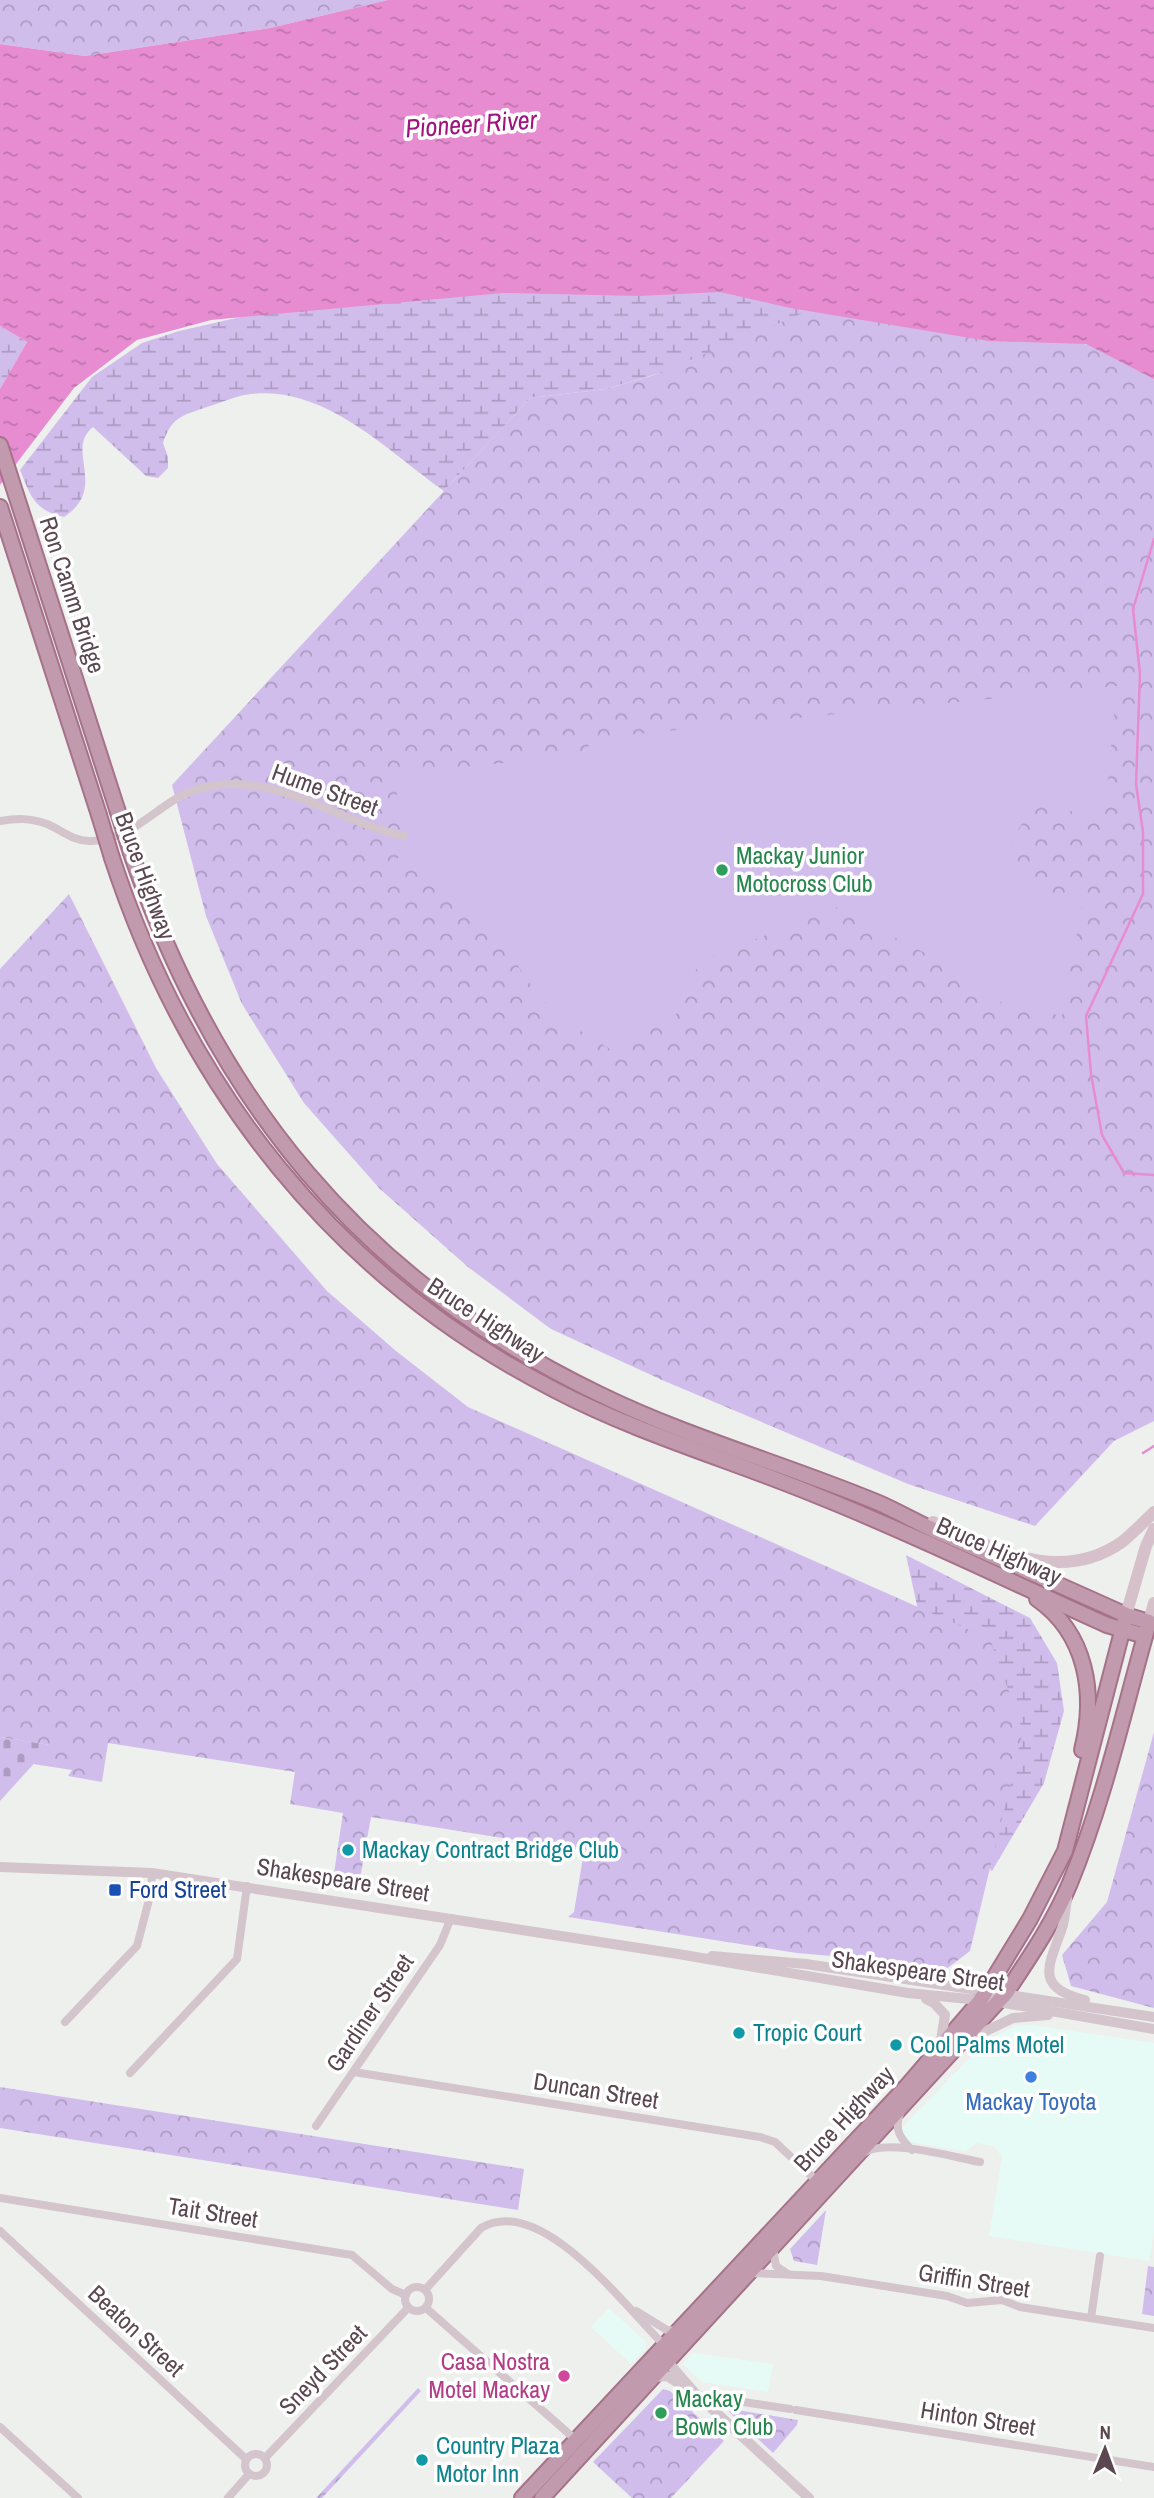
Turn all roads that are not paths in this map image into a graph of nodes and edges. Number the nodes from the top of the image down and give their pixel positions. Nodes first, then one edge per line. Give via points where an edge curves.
1 (0, 445) edge
2 (0, 507) edge
3 (101, 759) joint
4 (83, 765) joint
5 (0, 821) edge
6 (404, 836) dead end
7 (884, 1506) junction
8 (1154, 1512) edge
9 (1154, 1529) edge
10 (1016, 1584) junction
11 (1154, 1603) edge
12 (1125, 1622) junction
13 (1147, 1629) junction
14 (0, 1867) edge
15 (152, 1872) junction
16 (1070, 1885) junction
17 (247, 1886) junction
18 (1046, 1886) junction
19 (451, 1918) junction
20 (678, 1954) junction
21 (908, 1993) junction
22 (984, 1996) junction
23 (1002, 1998) junction
24 (1065, 2013) junction
25 (1149, 2016) edge
26 (65, 2022) dead end
27 (1154, 2029) edge
28 (965, 2041) junction
29 (938, 2052) junction
30 (354, 2071) junction
31 (130, 2073) dead end
32 (902, 2110) junction
33 (316, 2126) dead end
34 (912, 2150) junction
35 (858, 2157) junction
36 (980, 2162) dead end
37 (818, 2182) junction
38 (0, 2198) edge
39 (0, 2231) edge
40 (774, 2248) junction
41 (1100, 2256) dead end
42 (788, 2274) junction
43 (749, 2275) junction
44 (425, 2290) junction
45 (406, 2295) junction
46 (408, 2308) junction
47 (426, 2308) junction
48 (634, 2310) junction
49 (1091, 2318) junction
50 (1154, 2328) edge
51 (677, 2331) junction
52 (664, 2345) junction
53 (668, 2362) junction
54 (654, 2377) junction
55 (696, 2395) junction
56 (0, 2427) edge
57 (8, 2435) junction
58 (579, 2437) junction
59 (0, 2443) edge
60 (265, 2458) junction
61 (246, 2459) junction
62 (1154, 2467) edge
63 (249, 2474) junction
64 (78, 2498) edge
65 (228, 2498) edge
66 (522, 2498) edge
67 (542, 2498) edge
68 (809, 2498) edge

1 - 3 highway, Ron Camm Bridge
2 - 4 highway, Ron Camm Bridge
3 - 7 highway, Bruce Highway, bridge via 148,903 204,1027 266,1124 317,1188 397,1266 527,1357 602,1396
4 - 10 highway, Bruce Highway, bridge via 160,982 212,1078 265,1153 321,1218 390,1282 468,1340 558,1392 820,1496
5 - 6 street, Hume Street via 22,817 92,841 135,828 184,795 217,785 241,784 287,792 376,831
7 - 8 main road via 1040,1562 1082,1560 1104,1552 1124,1541
7 - 12 highway, Bruce Highway
9 - 12 main road
10 - 12 highway, Bruce Highway
10 - 18 highway via 1047,1606 1068,1631 1089,1688 1086,1734
11 - 13 main road
12 - 13 highway, Bruce Highway
12 - 18 highway, Bruce Highway via 1065,1851
13 - 16 highway, Bruce Highway via 1100,1799
14 - 15 street, Shakespeare Street
15 - 17 street, Shakespeare Street
15 - 26 street via 136,1946
16 - 23 highway, Bruce Highway
16 - 25 street via 1049,1979 1058,1991 1073,1997
17 - 19 street, Shakespeare Street
17 - 31 street via 237,1959
18 - 22 highway, Bruce Highway
19 - 20 street, Shakespeare Street
19 - 30 street, Gardiner Street via 445,1936
20 - 21 street, Shakespeare Street
20 - 22 street, Shakespeare Street via 806,1964
21 - 22 street, Shakespeare Street
21 - 29 street via 934,2003 945,2015
22 - 23 street, Shakespeare Street
22 - 29 highway, Bruce Highway
23 - 24 street, Shakespeare Street
23 - 25 street, Shakespeare Street
23 - 28 highway, Bruce Highway
24 - 27 street, Shakespeare Street
24 - 28 street via 1013,2018
28 - 32 highway, Bruce Highway
29 - 37 highway, Bruce Highway
30 - 33 street, Gardiner Street
30 - 37 street, Duncan Street via 760,2137 775,2142
32 - 34 street via 897,2130
32 - 35 highway, Bruce Highway
34 - 35 street via 876,2149
34 - 36 street
35 - 40 highway, Bruce Highway
37 - 51 highway, Bruce Highway
38 - 45 street, Tait Street via 352,2255 392,2289
39 - 61 street, Beaton Street
40 - 42 street via 775,2264
40 - 43 highway, Bruce Highway
41 - 49 street
42 - 43 street, Griffin Street
42 - 49 street, Griffin Street via 927,2293 965,2303 1002,2300
43 - 52 highway via 680,2340
43 - 53 highway, Bruce Highway
44 - 45 street via 412,2288
44 - 47 street
44 - 48 street via 481,2228 501,2222 534,2228 558,2240
45 - 46 street
46 - 47 street via 416,2312
46 - 60 street, Sneyd Street
47 - 58 street
48 - 51 street
48 - 52 street
49 - 50 street, Griffin Street
51 - 52 highway, Bruce Highway
52 - 58 highway, Bruce Highway
53 - 54 highway, Bruce Highway
53 - 55 street
53 - 58 highway via 654,2365 605,2417
54 - 55 street via 667,2377
54 - 67 highway, Bruce Highway
55 - 62 street, Hinton Street
55 - 68 street
56 - 57 street
57 - 59 street
57 - 64 street
58 - 66 highway, Bruce Highway
60 - 61 street via 254,2454
60 - 63 street via 264,2473
61 - 63 street
63 - 65 street

